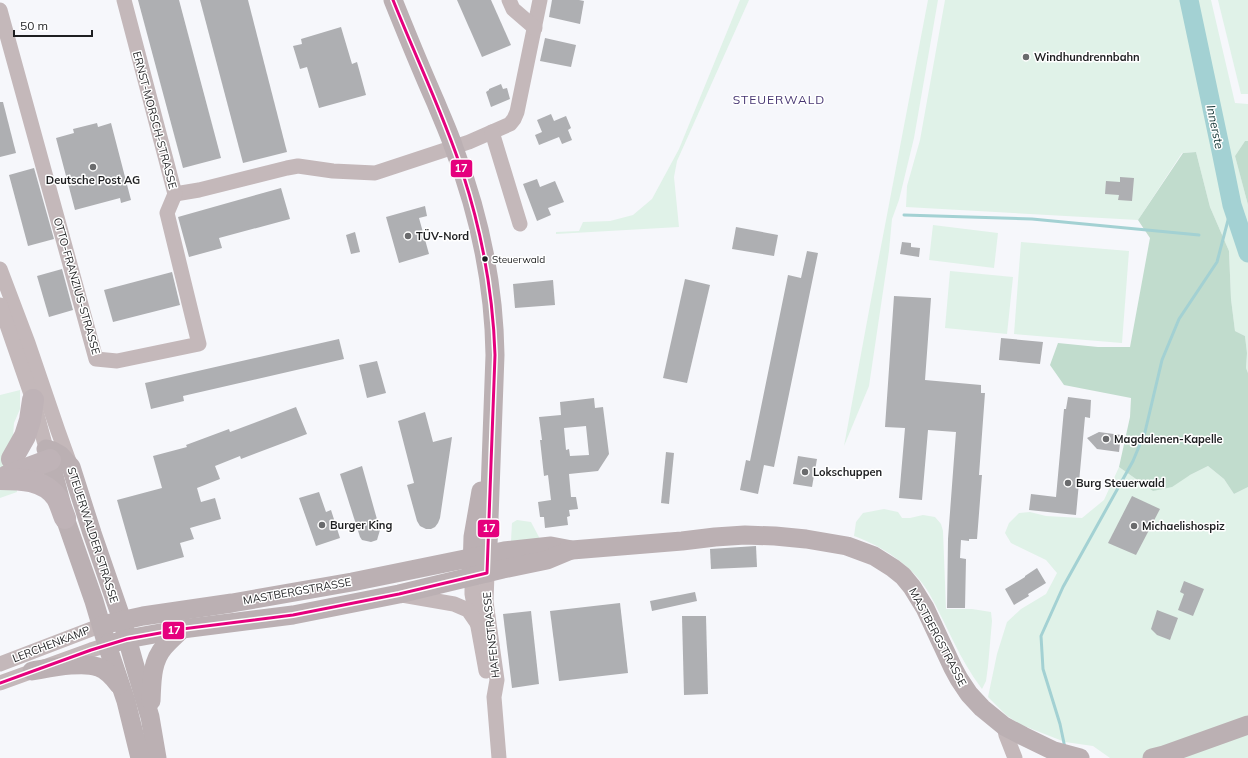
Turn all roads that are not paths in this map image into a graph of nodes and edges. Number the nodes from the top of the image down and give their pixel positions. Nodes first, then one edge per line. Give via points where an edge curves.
1 (124, 0) edge
2 (393, 0) edge
3 (509, 0) edge
4 (540, 0) edge
5 (0, 10) edge
6 (535, 28) junction
7 (492, 132) junction
8 (454, 148) junction
9 (175, 194) junction
10 (520, 224) dead end
11 (0, 269) edge
12 (0, 305) edge
13 (33, 400) junction
14 (58, 431) junction
15 (51, 454) junction
16 (6, 460) edge
17 (71, 467) junction
18 (0, 479) edge
19 (65, 518) junction
20 (572, 550) junction
21 (480, 555) junction
22 (480, 575) junction
23 (399, 594) junction
24 (122, 620) junction
25 (478, 624) junction
26 (102, 625) junction
27 (182, 629) junction
28 (127, 640) junction
29 (107, 645) junction
30 (0, 664) edge
31 (32, 671) junction
32 (0, 683) edge
33 (122, 688) junction
34 (494, 697) junction
35 (150, 717) junction
36 (1248, 725) edge
37 (1004, 726) junction
38 (140, 758) edge
39 (157, 758) edge
40 (499, 758) edge
41 (1015, 758) edge
42 (1079, 758) edge
43 (1152, 758) edge

1 - 9 street, ERNST-MORSCH-STRASSE
2 - 8 main road
3 - 6 street via 514,9
4 - 6 street, ERNST-MORSCH-STRASSE
5 - 9 street, OTTO-FRANZIUS-STRASSE via 96,359 117,361 199,344 167,213
6 - 7 street, ERNST-MORSCH-STRASSE via 517,112 510,124
7 - 8 street, ERNST-MORSCH-STRASSE
7 - 10 street
8 - 9 street, ERNST-MORSCH-STRASSE via 375,174 298,166
8 - 21 main road via 480,236 493,308 495,355 492,441 474,530
11 - 14 street, STEUERWALDER STRASSE
12 - 13 street, STEUERWALDER STRASSE
13 - 15 street, STEUERWALDER STRASSE
13 - 16 highway via 24,436
14 - 15 street, STEUERWALDER STRASSE via 61,447
14 - 17 street, STEUERWALDER STRASSE
15 - 16 highway via 34,450
15 - 17 main road via 60,455
15 - 18 highway
15 - 19 main road, STEUERWALDER STRASSE
17 - 24 main road, STEUERWALDER STRASSE
18 - 19 highway via 30,480 41,484 57,498
19 - 26 main road, STEUERWALDER STRASSE
20 - 21 main road, MASTBERGSTRASSE via 551,546
20 - 22 main road, MASTBERGSTRASSE via 547,560
20 - 37 main road, MASTBERGSTRASSE via 745,535 806,539 847,546 874,556 903,576 912,587 925,608 959,679 982,708
21 - 22 main road
21 - 24 main road, MASTBERGSTRASSE via 345,583
22 - 23 main road, MASTBERGSTRASSE
22 - 25 street, HAFENSTRASSE via 472,594
22 - 34 street, HAFENSTRASSE via 497,680
23 - 25 street, HAFENSTRASSE via 454,604 468,610
23 - 27 main road, MASTBERGSTRASSE via 293,615
24 - 26 main road, MASTBERGSTRASSE
24 - 28 main road, STEUERWALDER STRASSE
25 - 34 street, HAFENSTRASSE via 487,680
26 - 29 main road, STEUERWALDER STRASSE
26 - 30 street, LERCHENKAMP
27 - 28 main road, MASTBERGSTRASSE
27 - 35 main road via 159,654 152,672
28 - 29 main road, MASTBERGSTRASSE
28 - 35 main road, STEUERWALDER STRASSE
29 - 31 street, LERCHENKAMP
29 - 33 main road, STEUERWALDER STRASSE
31 - 32 street, LERCHENKAMP
31 - 33 main road via 82,664 98,666 110,673
33 - 38 main road, STEUERWALDER STRASSE
34 - 40 street, HAFENSTRASSE
35 - 39 main road
36 - 43 main road
37 - 41 street
37 - 42 main road, MASTBERGSTRASSE via 1054,751

